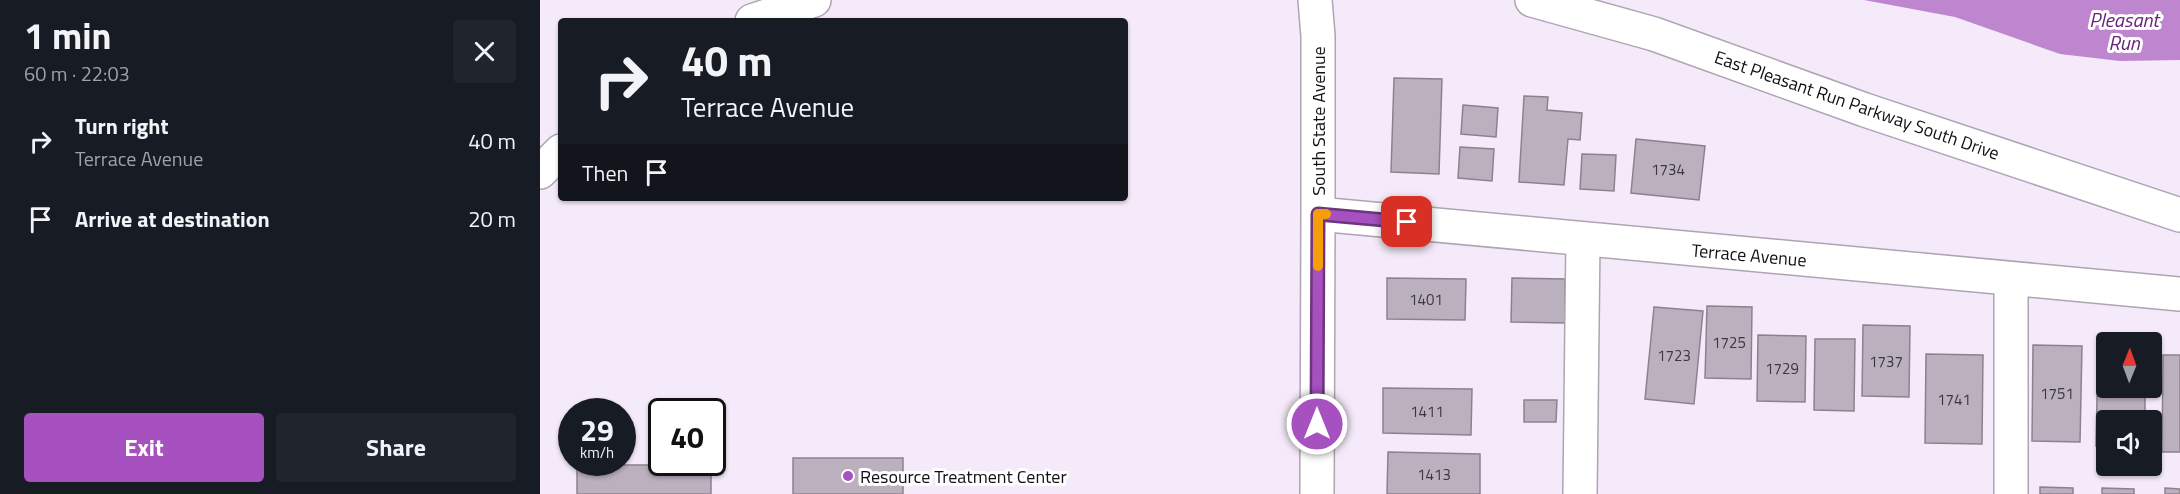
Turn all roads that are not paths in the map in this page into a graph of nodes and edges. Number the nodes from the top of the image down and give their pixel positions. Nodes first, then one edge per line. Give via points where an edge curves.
1 (814, 0) edge
2 (1315, 0) edge
3 (1532, 0) edge
4 (761, 18) edge
5 (558, 154) edge
6 (540, 172) edge
7 (1318, 214) junction
8 (2180, 215) edge
9 (1583, 239) junction
10 (2011, 279) junction
11 (2180, 294) edge
12 (1317, 494) edge
13 (1580, 494) edge
14 (2011, 494) edge

1 - 4 street
2 - 7 street, South State Avenue
3 - 8 street, East Pleasant Run Parkway South Drive via 1654,34 1865,110
5 - 6 street
7 - 9 street, Terrace Avenue
7 - 12 street, South State Avenue
9 - 10 street, Terrace Avenue
9 - 13 street
10 - 11 street, Terrace Avenue
10 - 14 street

